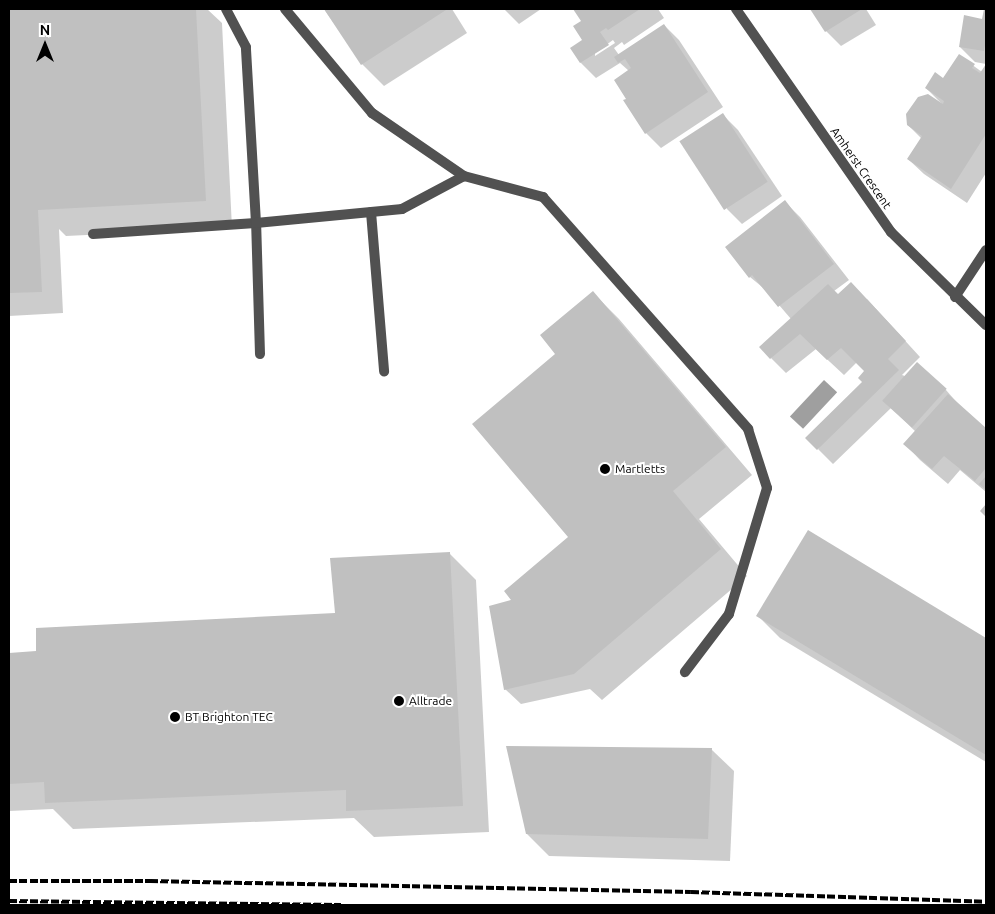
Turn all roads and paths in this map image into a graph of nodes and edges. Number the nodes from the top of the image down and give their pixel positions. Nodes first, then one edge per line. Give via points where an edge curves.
1 (226, 9) edge
2 (285, 9) edge
3 (736, 9) edge
4 (464, 176) junction
5 (371, 212) junction
6 (256, 223) junction
7 (93, 234) dead end
8 (986, 250) edge
9 (955, 297) junction
10 (986, 325) edge
11 (260, 354) dead end
12 (384, 371) dead end
13 (685, 672) dead end

1 - 6 street via 246,47
2 - 4 street via 372,113
3 - 9 street, Amherst Crescent via 891,232
4 - 5 street via 402,209
4 - 13 street via 543,197 748,429 767,488 729,614
5 - 6 street
5 - 12 street
6 - 7 street
6 - 11 street
8 - 9 street
9 - 10 street, Amherst Crescent

